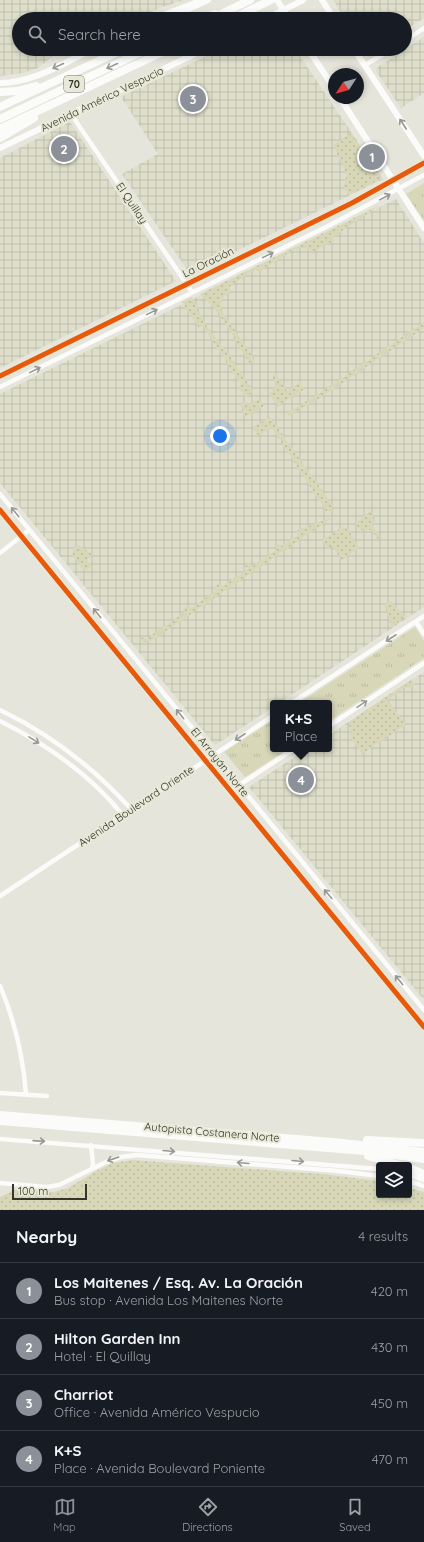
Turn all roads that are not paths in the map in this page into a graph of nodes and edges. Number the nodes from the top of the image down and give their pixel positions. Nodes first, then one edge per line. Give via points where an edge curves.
1 (203, 0) edge
2 (208, 0) edge
3 (250, 0) edge
4 (271, 0) edge
5 (276, 0) edge
6 (304, 0) edge
7 (322, 0) edge
8 (231, 9) junction
9 (283, 10) junction
10 (171, 12) edge
11 (182, 12) edge
12 (222, 12) edge
13 (225, 12) edge
14 (246, 12) edge
15 (279, 12) edge
16 (330, 12) edge
17 (424, 28) edge
18 (412, 36) edge
19 (78, 56) edge
20 (109, 56) edge
21 (133, 56) edge
22 (154, 56) edge
23 (191, 56) edge
24 (313, 56) edge
25 (359, 56) edge
26 (380, 56) edge
27 (365, 65) junction
28 (328, 79) edge
29 (58, 80) junction
30 (0, 83) edge
31 (0, 92) edge
32 (71, 95) junction
33 (344, 104) edge
34 (0, 108) edge
35 (71, 114) junction
36 (0, 119) edge
37 (0, 129) edge
38 (0, 138) edge
39 (0, 148) edge
40 (424, 156) edge
41 (424, 164) edge
42 (424, 175) edge
43 (394, 181) junction
44 (399, 189) junction
45 (424, 228) edge
46 (187, 284) junction
47 (192, 292) junction
48 (0, 376) edge
49 (0, 387) edge
50 (0, 494) edge
51 (0, 510) edge
52 (29, 530) junction
53 (22, 536) junction
54 (0, 553) edge
55 (424, 616) edge
56 (416, 622) junction
57 (424, 634) edge
58 (424, 663) edge
59 (297, 700) edge
60 (0, 710) edge
61 (270, 718) edge
62 (0, 721) edge
63 (332, 724) edge
64 (289, 752) edge
65 (214, 755) junction
66 (206, 760) junction
67 (238, 786) junction
68 (230, 791) junction
69 (131, 809) junction
70 (122, 814) junction
71 (0, 896) edge
72 (0, 986) edge
73 (424, 1010) edge
74 (424, 1027) edge
75 (0, 1093) edge
76 (26, 1094) junction
77 (47, 1096) dead end
78 (0, 1115) edge
79 (0, 1121) edge
80 (0, 1138) edge
81 (310, 1140) junction
82 (424, 1143) edge
83 (91, 1145) junction
84 (344, 1150) junction
85 (424, 1152) edge
86 (424, 1159) edge
87 (389, 1162) edge
88 (92, 1168) junction
89 (376, 1168) edge
90 (412, 1169) edge
91 (424, 1174) edge
92 (376, 1176) edge
93 (412, 1176) edge
94 (424, 1180) edge
95 (0, 1183) edge
96 (412, 1183) edge
97 (424, 1186) edge

1 - 10 street
2 - 11 street
3 - 8 highway
4 - 14 highway
5 - 9 street
6 - 9 street
7 - 16 street
8 - 12 highway
8 - 13 highway
9 - 15 street
17 - 18 street
19 -> 30 street via 31,77
20 - 29 highway
21 -> 36 highway, 70
22 - 32 highway, 70
23 - 35 street, Avenida Américo Vespucio
24 - 28 street
25 - 27 street
26 - 27 street
40 -> 27 street
29 - 31 highway via 17,91
29 - 34 highway
32 - 37 highway, 70
32 - 38 highway
33 - 43 street
35 - 39 street, Avenida Américo Vespucio
35 - 46 street, El Quillay
41 - 43 street, La Oración
42 - 44 street, La Oración
43 - 44 street
43 - 46 street, La Oración
44 - 45 street
47 -> 44 street, La Oración
46 - 47 street, El Quillay
46 - 48 street, La Oración
49 -> 47 street, La Oración
52 -> 50 street, El Arrayán Norte
51 - 53 street, El Arrayán Norte
52 - 53 street
65 -> 52 street, El Arrayán Norte
53 - 54 street
53 - 66 street, El Arrayán Norte
55 - 56 street
56 - 57 street
56 -> 59 street
63 -> 58 street
60 - 69 street via 69,752 102,779
61 -> 65 street, Avenida Boulevard Oriente
62 -> 70 street via 32,738 68,763
64 - 67 street
65 - 66 street, Avenida Boulevard Oriente
65 - 67 street, El Arrayán Norte
66 - 68 street, El Arrayán Norte
66 - 69 street, Avenida Boulevard Oriente
67 - 68 street
73 -> 67 street, El Arrayán Norte
68 - 74 street, El Arrayán Norte
69 - 70 street, Avenida Boulevard Oriente
70 - 71 street, Avenida Boulevard Oriente
72 - 76 street via 19,1041
75 - 76 street
76 - 77 street
78 - 81 highway, Autopista Costanera Norte
79 - 84 highway, Autopista Costanera Norte
80 -> 83 street
81 - 82 highway
81 - 85 highway, Autopista Costanera Norte
83 - 88 street
83 -> 89 street
84 - 86 highway, Autopista Costanera Norte
84 - 87 highway
92 -> 88 street via 144,1155 121,1157
88 - 95 street via 68,1182 54,1186
90 - 91 highway
93 - 94 street
96 - 97 street

